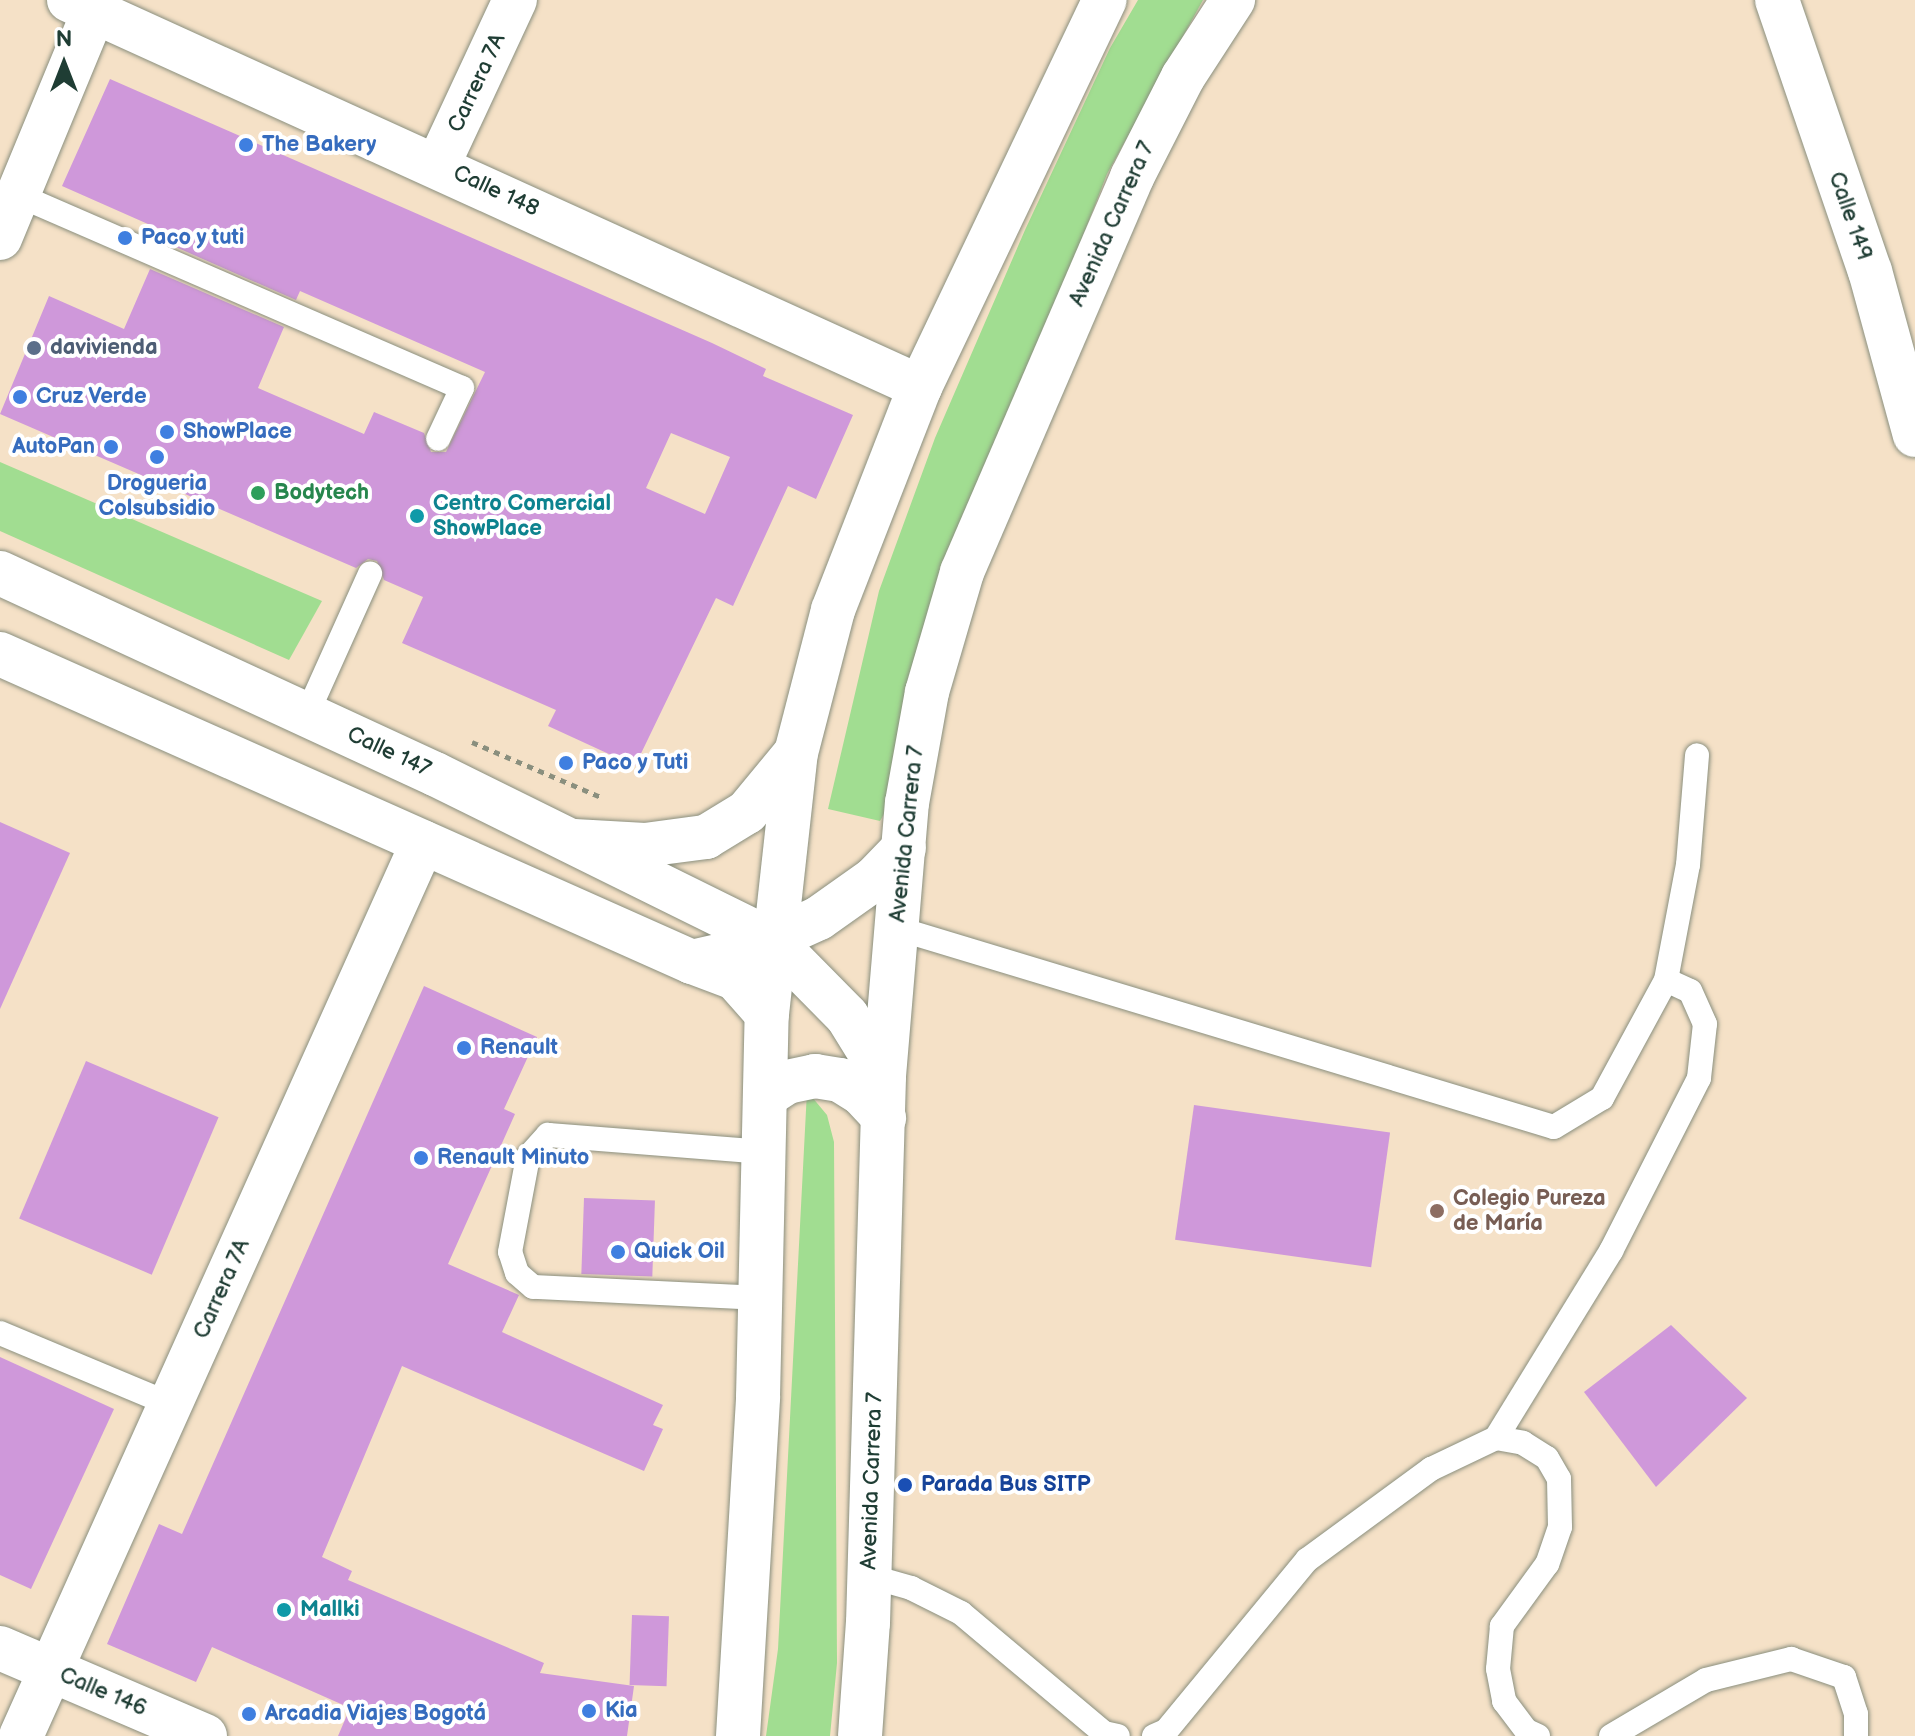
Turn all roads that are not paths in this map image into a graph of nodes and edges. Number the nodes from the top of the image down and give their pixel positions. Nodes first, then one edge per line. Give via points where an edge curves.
1 (515, 0) edge
2 (1105, 0) edge
3 (1233, 0) edge
4 (1777, 0) edge
5 (82, 6) edge
6 (140, 15) edge
7 (438, 165) junction
8 (18, 195) junction
9 (0, 238) edge
10 (920, 387) junction
11 (1915, 435) edge
12 (438, 439) dead end
13 (0, 573) edge
14 (370, 574) dead end
15 (0, 654) edge
16 (307, 714) junction
17 (796, 753) junction
18 (1697, 755) dead end
19 (574, 841) junction
20 (423, 842) junction
21 (904, 848) junction
22 (896, 928) junction
23 (773, 941) junction
24 (692, 962) junction
25 (1666, 980) junction
26 (767, 1014) junction
27 (767, 1095) junction
28 (884, 1097) junction
29 (765, 1152) junction
30 (761, 1298) junction
31 (0, 1333) edge
32 (170, 1404) junction
33 (1496, 1438) junction
34 (869, 1576) junction
35 (0, 1648) edge
36 (51, 1670) junction
37 (21, 1736) edge
38 (205, 1736) edge
39 (738, 1736) edge
40 (860, 1736) edge
41 (1118, 1736) edge
42 (1154, 1736) edge
43 (1538, 1736) edge
44 (1611, 1736) edge
45 (1856, 1736) edge

1 - 7 main road, Carrera 7A
2 - 10 main road
3 - 21 main road, Avenida Carrera 7 via 1151,137 962,572 925,704
4 - 11 main road, Calle 149 via 1870,271
5 - 6 main road, Calle 148
5 - 8 main road
6 - 7 main road, Calle 148
7 - 10 main road, Calle 148
8 - 9 main road
8 - 12 lane via 462,388
10 - 17 main road via 833,610
13 - 16 main road, Calle 147
14 - 16 lane
15 - 20 main road
16 - 19 main road, Calle 147
17 - 19 main road via 747,812 713,834 645,845
17 - 23 main road
18 - 25 lane via 1688,865
19 - 23 main road, Calle 147
20 - 24 main road
20 - 32 main road, Carrera 7A
21 - 22 main road, Avenida Carrera 7
21 - 23 main road via 841,904
22 - 25 lane via 1554,1127 1602,1098
22 - 28 main road, Avenida Carrera 7
23 - 24 main road
23 - 26 main road
23 - 28 main road, Calle 147 via 847,1016
24 - 26 main road via 735,978
25 - 33 lane via 1690,991 1705,1024 1699,1078 1611,1251
26 - 27 main road
27 - 28 main road via 787,1082 815,1076
27 - 29 main road
28 - 34 main road, Avenida Carrera 7
29 - 30 main road
29 - 30 lane via 548,1135 528,1157 510,1252 517,1273 533,1287
30 - 39 main road
31 - 32 lane
32 - 36 main road, Carrera 7A
33 - 42 lane via 1431,1469 1307,1560 1166,1731
33 - 43 lane via 1535,1451 1559,1479 1560,1527 1547,1564 1502,1626 1498,1669 1504,1701 1527,1731
34 - 40 main road, Avenida Carrera 7
34 - 41 lane via 911,1588 961,1613 1104,1733
35 - 36 main road, Calle 146
36 - 37 main road, Carrera 7A
36 - 38 main road, Calle 146
44 - 45 lane via 1706,1680 1791,1659 1844,1677 1856,1714

